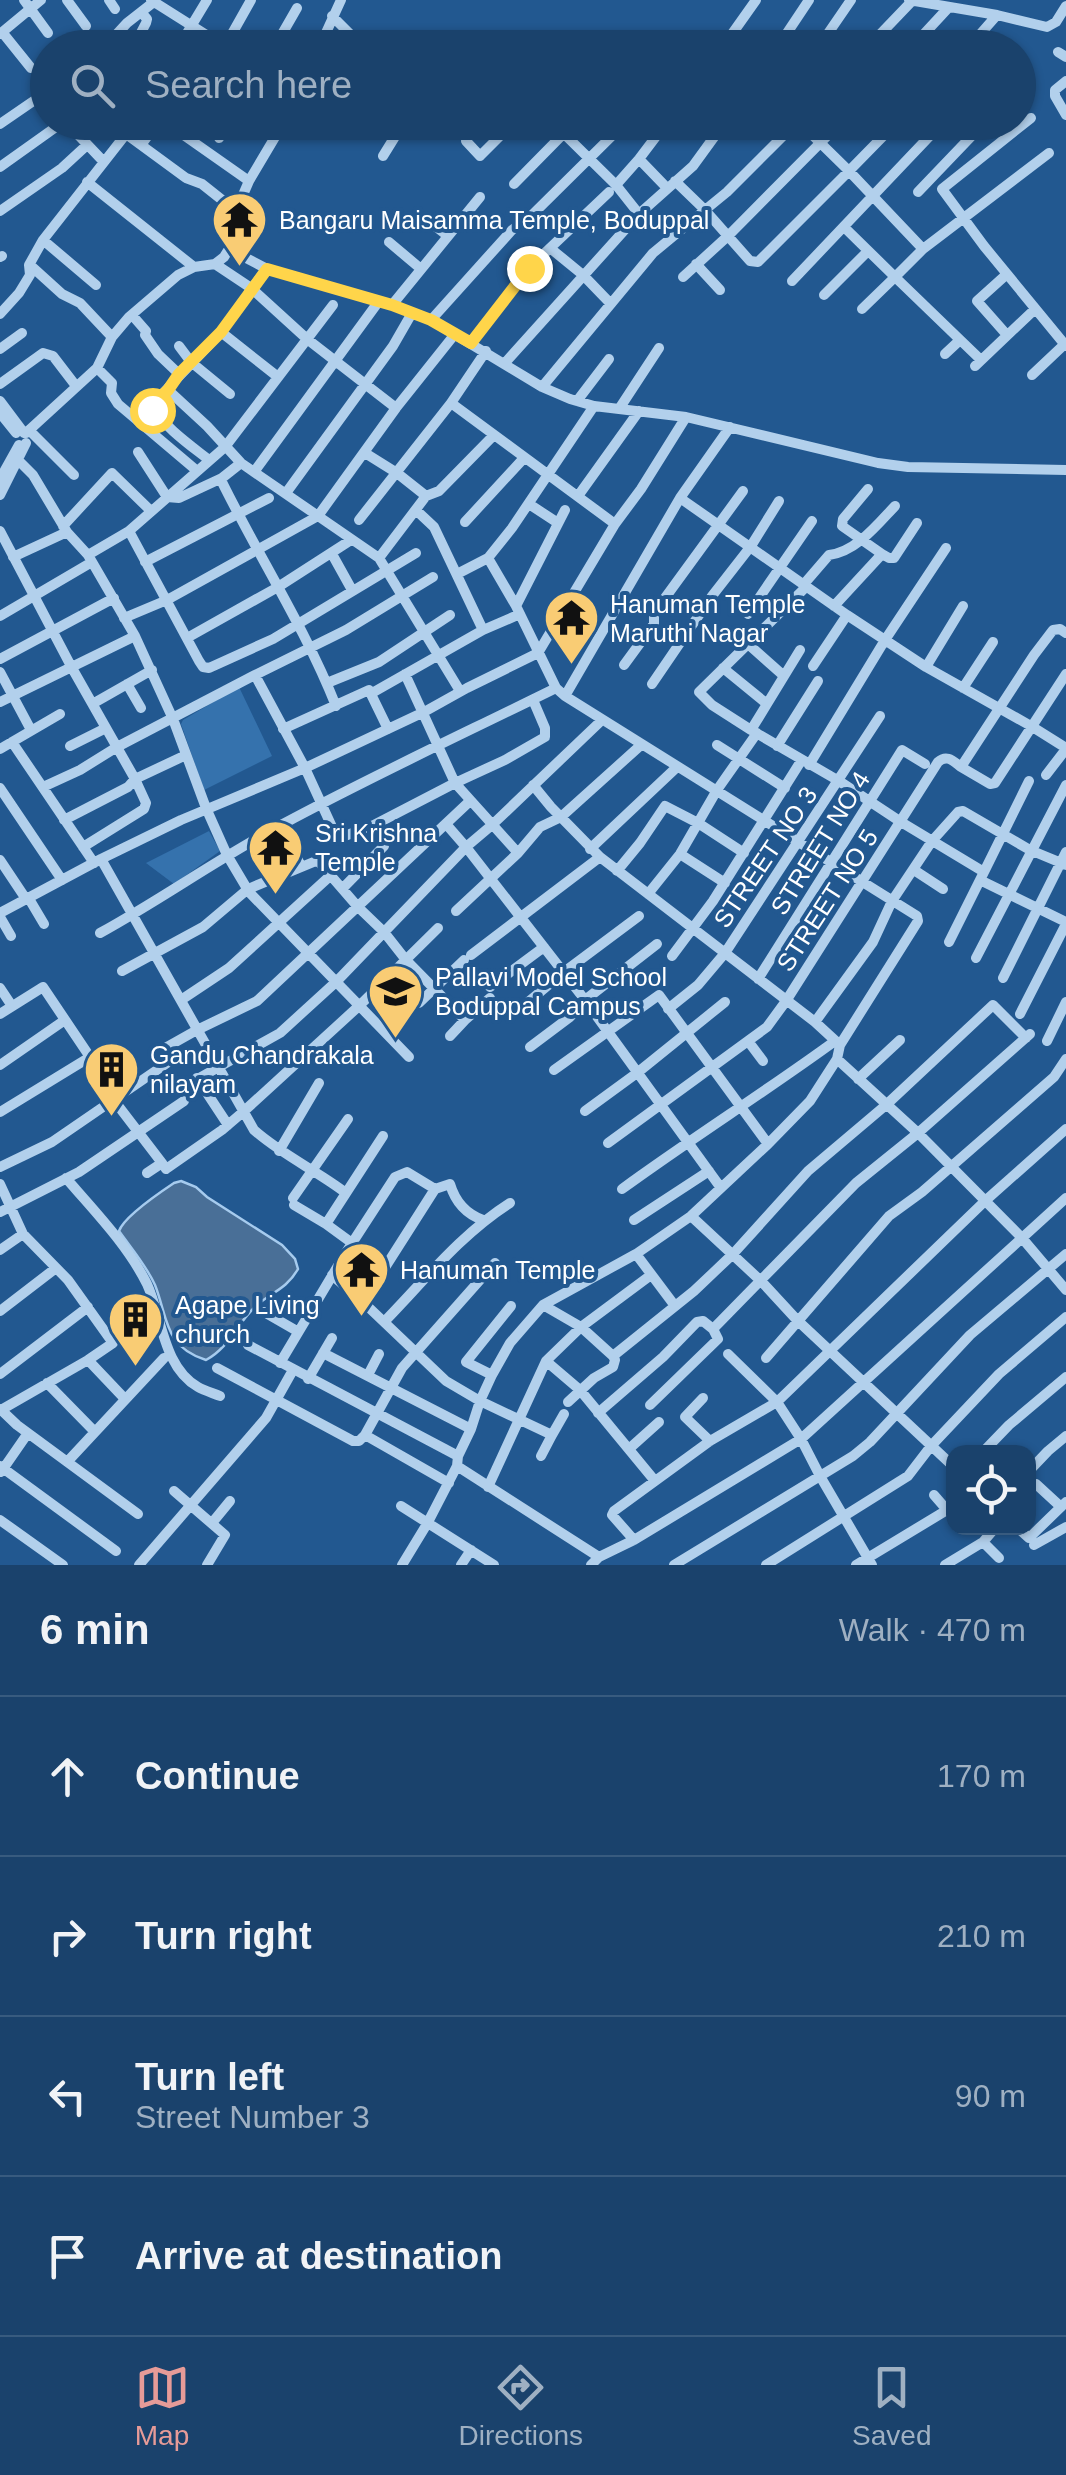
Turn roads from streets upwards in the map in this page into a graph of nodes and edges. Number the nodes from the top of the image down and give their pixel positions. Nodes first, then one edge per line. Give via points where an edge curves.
1 (41, 0) edge
2 (67, 0) edge
3 (208, 0) edge
4 (251, 0) edge
5 (341, 0) edge
6 (756, 0) edge
7 (809, 0) edge
8 (851, 0) edge
9 (910, 0) edge
10 (154, 1) edge
11 (28, 3) edge
12 (1066, 6) edge
13 (949, 7) junction
14 (298, 8) dead end
15 (142, 12) junction
16 (998, 15) junction
17 (332, 16) junction
18 (86, 26) dead end
19 (192, 26) junction
20 (46, 30) edge
21 (123, 30) edge
22 (141, 30) edge
23 (189, 30) edge
24 (198, 30) edge
25 (234, 30) edge
26 (285, 30) edge
27 (326, 30) edge
28 (346, 30) edge
29 (735, 30) edge
30 (789, 30) edge
31 (830, 30) edge
32 (883, 30) edge
33 (928, 30) edge
34 (984, 30) edge
35 (1, 31) edge
36 (30, 67) edge
37 (1066, 81) edge
38 (30, 104) edge
39 (1066, 115) edge
40 (0, 124) edge
41 (39, 140) edge
42 (82, 140) edge
43 (121, 140) edge
44 (134, 140) edge
45 (146, 140) edge
46 (188, 140) edge
47 (273, 140) edge
48 (393, 140) edge
49 (466, 140) dead end
50 (493, 140) edge
51 (558, 140) edge
52 (570, 140) edge
53 (607, 140) edge
54 (654, 140) edge
55 (712, 140) edge
56 (780, 140) edge
57 (817, 140) edge
58 (825, 140) edge
59 (879, 140) edge
60 (926, 140) edge
61 (968, 140) edge
62 (1002, 140) edge
63 (821, 144) junction
64 (87, 145) junction
65 (141, 145) junction
66 (1049, 153) dead end
67 (383, 156) dead end
68 (588, 158) junction
69 (640, 159) junction
70 (104, 160) junction
71 (0, 167) edge
72 (849, 171) junction
73 (248, 181) junction
74 (87, 182) junction
75 (514, 184) dead end
76 (671, 184) junction
77 (612, 188) junction
78 (918, 192) dead end
79 (480, 197) dead end
80 (874, 197) junction
81 (705, 210) junction
82 (0, 211) edge
83 (236, 211) junction
84 (639, 214) junction
85 (426, 219) dead end
86 (964, 219) junction
87 (844, 227) junction
88 (729, 235) junction
89 (448, 236) junction
90 (43, 240) junction
91 (389, 242) dead end
92 (550, 248) junction
93 (922, 249) junction
94 (228, 250) junction
95 (868, 251) junction
96 (216, 264) junction
97 (696, 264) junction
98 (29, 265) junction
99 (194, 267) junction
100 (267, 269) junction
101 (422, 269) junction
102 (1007, 274) junction
103 (582, 275) junction
104 (895, 276) junction
105 (683, 277) dead end
106 (792, 281) dead end
107 (96, 285) dead end
108 (250, 288) junction
109 (720, 290) dead end
110 (824, 296) dead end
111 (379, 301) junction
112 (610, 303) junction
113 (332, 305) dead end
114 (392, 305) junction
115 (862, 309) dead end
116 (1034, 309) junction
117 (412, 313) junction
118 (0, 314) edge
119 (132, 315) junction
120 (431, 320) junction
121 (221, 332) junction
122 (22, 333) dead end
123 (455, 334) junction
124 (1007, 335) junction
125 (112, 337) junction
126 (307, 338) junction
127 (960, 340) junction
128 (471, 343) junction
129 (1066, 344) edge
130 (178, 346) dead end
131 (0, 348) edge
132 (659, 348) dead end
133 (486, 352) junction
134 (946, 354) dead end
135 (609, 359) dead end
136 (337, 360) junction
137 (191, 362) junction
138 (504, 364) junction
139 (97, 368) junction
140 (179, 374) junction
141 (1032, 375) dead end
142 (278, 377) junction
143 (0, 384) edge
144 (365, 384) junction
145 (76, 386) junction
146 (542, 387) junction
147 (168, 390) junction
148 (230, 394) dead end
149 (0, 401) edge
150 (577, 401) junction
151 (450, 403) junction
152 (594, 406) junction
153 (396, 408) junction
154 (620, 409) junction
155 (639, 410) junction
156 (0, 413) edge
157 (686, 418) junction
158 (730, 428) junction
159 (24, 436) junction
160 (493, 436) junction
161 (225, 448) junction
162 (138, 452) dead end
163 (364, 453) junction
164 (524, 458) junction
165 (18, 460) junction
166 (209, 460) junction
167 (240, 463) junction
168 (196, 470) junction
169 (1066, 470) edge
170 (254, 472) junction
171 (74, 474) dead end
172 (397, 474) junction
173 (548, 476) junction
174 (222, 478) junction
175 (0, 479) edge
176 (868, 488) dead end
177 (744, 491) dead end
178 (286, 494) junction
179 (0, 495) edge
180 (426, 496) junction
181 (578, 496) junction
182 (167, 497) junction
183 (269, 498) dead end
184 (680, 498) junction
185 (780, 501) dead end
186 (529, 504) junction
187 (895, 506) dead end
188 (416, 510) junction
189 (565, 510) dead end
190 (152, 511) junction
191 (238, 514) junction
192 (318, 516) junction
193 (359, 520) dead end
194 (812, 520) dead end
195 (465, 522) dead end
196 (917, 523) dead end
197 (558, 524) junction
198 (616, 524) junction
199 (720, 526) junction
200 (65, 529) junction
201 (129, 530) junction
202 (0, 531) edge
203 (351, 540) junction
204 (860, 541) junction
205 (752, 546) junction
206 (946, 548) dead end
207 (256, 552) junction
208 (416, 552) dead end
209 (332, 554) junction
210 (882, 554) junction
211 (13, 557) junction
212 (90, 558) junction
213 (379, 558) junction
214 (488, 558) junction
215 (145, 562) junction
216 (780, 568) junction
217 (386, 570) junction
218 (457, 574) junction
219 (433, 577) dead end
220 (806, 585) junction
221 (278, 587) junction
222 (352, 590) junction
223 (402, 596) junction
224 (34, 597) junction
225 (114, 598) junction
226 (167, 600) junction
227 (834, 606) junction
228 (964, 606) dead end
229 (518, 610) junction
230 (748, 614) dead end
231 (450, 615) dead end
232 (847, 615) junction
233 (0, 616) edge
234 (124, 618) junction
235 (297, 624) junction
236 (483, 630) junction
237 (53, 631) junction
238 (425, 632) junction
239 (1066, 633) edge
240 (135, 636) junction
241 (186, 638) junction
242 (885, 640) junction
243 (993, 642) dead end
244 (748, 644) junction
245 (309, 648) junction
246 (800, 650) dead end
247 (538, 653) junction
248 (438, 655) junction
249 (0, 659) edge
250 (624, 665) dead end
251 (813, 666) dead end
252 (926, 666) junction
253 (72, 668) junction
254 (723, 668) junction
255 (152, 670) junction
256 (0, 672) edge
257 (255, 674) junction
258 (405, 674) junction
259 (1066, 674) edge
260 (784, 676) junction
261 (818, 681) dead end
262 (327, 683) junction
263 (128, 684) junction
264 (652, 684) dead end
265 (963, 688) junction
266 (460, 692) junction
267 (561, 692) junction
268 (372, 693) junction
269 (12, 695) junction
270 (533, 700) junction
271 (0, 702) edge
272 (94, 703) junction
273 (768, 704) junction
274 (336, 706) junction
275 (141, 708) dead end
276 (1000, 708) junction
277 (424, 712) junction
278 (60, 714) dead end
279 (880, 716) dead end
280 (173, 718) junction
281 (602, 720) junction
282 (1031, 726) junction
283 (106, 728) junction
284 (284, 729) junction
285 (388, 729) junction
286 (31, 730) junction
287 (754, 731) junction
288 (12, 742) junction
289 (641, 745) junction
290 (717, 745) dead end
291 (70, 746) dead end
292 (440, 746) junction
293 (778, 746) junction
294 (117, 747) junction
295 (1066, 748) edge
296 (0, 749) edge
297 (186, 755) junction
298 (738, 760) junction
299 (805, 763) junction
300 (925, 764) dead end
301 (677, 767) junction
302 (962, 767) junction
303 (304, 768) junction
304 (1046, 776) dead end
305 (135, 779) junction
306 (839, 781) junction
307 (1029, 781) dead end
308 (455, 783) junction
309 (533, 785) junction
310 (1066, 785) edge
311 (43, 787) junction
312 (0, 788) edge
313 (785, 788) junction
314 (717, 790) junction
315 (470, 801) junction
316 (870, 802) junction
317 (321, 804) junction
318 (206, 808) junction
319 (561, 817) junction
320 (64, 820) junction
321 (765, 821) junction
322 (900, 822) junction
323 (698, 823) junction
324 (446, 824) junction
325 (280, 825) junction
326 (492, 825) junction
327 (1003, 833) junction
328 (932, 841) junction
329 (796, 842) junction
330 (384, 846) dead end
331 (466, 846) junction
332 (82, 847) junction
333 (1030, 850) junction
334 (518, 853) junction
335 (595, 853) junction
336 (680, 854) junction
337 (744, 854) junction
338 (227, 855) junction
339 (1064, 859) edge
340 (97, 861) junction
341 (831, 862) junction
342 (1, 864) edge
343 (301, 866) junction
344 (914, 870) junction
345 (618, 871) junction
346 (330, 876) junction
347 (983, 877) junction
348 (491, 879) junction
349 (62, 880) junction
350 (725, 883) junction
351 (862, 883) junction
352 (248, 888) junction
353 (343, 888) junction
354 (942, 889) dead end
355 (648, 894) junction
356 (1007, 895) junction
357 (27, 898) junction
358 (892, 902) junction
359 (358, 907) junction
360 (1036, 909) junction
361 (456, 911) dead end
362 (0, 915) edge
363 (132, 915) junction
364 (521, 916) junction
365 (639, 916) dead end
366 (281, 923) junction
367 (1066, 923) edge
368 (44, 924) dead end
369 (438, 928) dead end
370 (693, 929) junction
371 (384, 932) junction
372 (100, 933) dead end
373 (11, 936) dead end
374 (950, 942) dead end
375 (658, 944) dead end
376 (544, 947) junction
377 (1054, 948) junction
378 (309, 952) junction
379 (154, 954) junction
380 (725, 954) junction
381 (672, 956) dead end
382 (1066, 956) edge
383 (976, 958) dead end
384 (406, 960) junction
385 (122, 970) dead end
386 (564, 972) junction
387 (1002, 978) dead end
388 (758, 980) junction
389 (337, 981) junction
390 (0, 988) edge
391 (434, 988) junction
392 (181, 1000) junction
393 (585, 1000) junction
394 (786, 1001) junction
395 (725, 1002) dead end
396 (1066, 1002) edge
397 (418, 1003) dead end
398 (360, 1005) junction
399 (12, 1006) junction
400 (668, 1009) junction
401 (515, 1013) dead end
402 (0, 1014) edge
403 (1020, 1014) dead end
404 (65, 1020) junction
405 (466, 1020) junction
406 (815, 1022) junction
407 (197, 1030) junction
408 (686, 1032) junction
409 (608, 1033) junction
410 (450, 1036) dead end
411 (900, 1040) dead end
412 (748, 1041) junction
413 (1047, 1041) dead end
414 (838, 1043) junction
415 (530, 1047) dead end
416 (165, 1048) dead end
417 (90, 1057) junction
418 (409, 1057) dead end
419 (837, 1059) junction
420 (1066, 1059) edge
421 (170, 1061) dead end
422 (764, 1061) dead end
423 (0, 1064) edge
424 (219, 1066) junction
425 (712, 1068) junction
426 (554, 1070) dead end
427 (636, 1073) junction
428 (197, 1078) junction
429 (858, 1079) junction
430 (319, 1083) dead end
431 (183, 1087) dead end
432 (114, 1099) junction
433 (184, 1101) dead end
434 (886, 1105) junction
435 (661, 1106) junction
436 (742, 1106) junction
437 (585, 1111) dead end
438 (0, 1112) edge
439 (242, 1112) junction
440 (348, 1119) dead end
441 (228, 1125) junction
442 (1066, 1129) edge
443 (139, 1131) junction
444 (918, 1133) junction
445 (383, 1136) dead end
446 (687, 1142) junction
447 (608, 1143) dead end
448 (768, 1144) junction
449 (279, 1151) junction
450 (162, 1163) junction
451 (0, 1167) edge
452 (950, 1168) junction
453 (314, 1171) junction
454 (709, 1171) junction
455 (147, 1173) dead end
456 (66, 1178) junction
457 (0, 1184) edge
458 (722, 1188) junction
459 (435, 1189) junction
460 (622, 1189) dead end
461 (346, 1194) junction
462 (1066, 1198) edge
463 (985, 1201) junction
464 (510, 1203) dead end
465 (12, 1206) junction
466 (0, 1212) edge
467 (691, 1216) junction
468 (483, 1220) junction
469 (634, 1220) dead end
470 (326, 1224) junction
471 (24, 1234) junction
472 (1022, 1238) junction
473 (352, 1243) junction
474 (0, 1250) edge
475 (636, 1254) junction
476 (734, 1254) junction
477 (1066, 1254) edge
478 (495, 1263) dead end
479 (56, 1268) junction
480 (1047, 1268) junction
481 (332, 1275) junction
482 (651, 1275) junction
483 (761, 1281) junction
484 (1066, 1290) edge
485 (363, 1302) junction
486 (543, 1305) junction
487 (512, 1306) dead end
488 (675, 1306) junction
489 (88, 1307) junction
490 (0, 1311) edge
491 (264, 1312) dead end
492 (143, 1316) dead end
493 (1066, 1317) edge
494 (797, 1320) junction
495 (384, 1322) junction
496 (581, 1327) junction
497 (713, 1329) junction
498 (298, 1332) junction
499 (332, 1338) dead end
500 (113, 1340) junction
501 (248, 1346) dead end
502 (829, 1350) junction
503 (416, 1351) junction
504 (324, 1353) junction
505 (379, 1354) dead end
506 (728, 1354) dead end
507 (613, 1356) junction
508 (164, 1358) dead end
509 (766, 1358) dead end
510 (88, 1360) junction
511 (546, 1361) junction
512 (466, 1362) junction
513 (280, 1363) junction
514 (217, 1368) dead end
515 (293, 1370) junction
516 (0, 1374) edge
517 (368, 1375) junction
518 (492, 1376) junction
519 (1066, 1378) edge
520 (308, 1379) junction
521 (446, 1381) junction
522 (864, 1381) junction
523 (46, 1384) junction
524 (392, 1387) junction
525 (580, 1390) junction
526 (220, 1396) dead end
527 (703, 1398) dead end
528 (125, 1399) junction
529 (277, 1400) junction
530 (480, 1401) junction
531 (777, 1402) junction
532 (650, 1406) dead end
533 (0, 1409) edge
534 (598, 1412) junction
535 (377, 1414) junction
536 (896, 1414) junction
537 (518, 1420) junction
538 (660, 1422) dead end
539 (471, 1429) junction
540 (28, 1432) junction
541 (94, 1432) junction
542 (365, 1434) junction
543 (552, 1435) junction
544 (1066, 1436) edge
545 (801, 1439) junction
546 (710, 1440) junction
547 (990, 1445) edge
548 (931, 1446) junction
549 (630, 1448) junction
550 (541, 1456) dead end
551 (946, 1460) edge
552 (68, 1461) junction
553 (457, 1461) junction
554 (1, 1469) edge
555 (1036, 1471) edge
556 (820, 1476) junction
557 (655, 1481) junction
558 (449, 1484) junction
559 (1036, 1485) edge
560 (488, 1487) junction
561 (174, 1491) dead end
562 (934, 1494) dead end
563 (230, 1501) dead end
564 (190, 1504) junction
565 (1063, 1504) edge
566 (400, 1506) dead end
567 (946, 1508) edge
568 (138, 1514) dead end
569 (946, 1514) edge
570 (843, 1515) junction
571 (0, 1520) edge
572 (212, 1523) junction
573 (427, 1524) junction
574 (1066, 1527) edge
575 (1036, 1531) edge
576 (989, 1535) edge
577 (634, 1540) junction
578 (983, 1542) junction
579 (1034, 1545) dead end
580 (471, 1550) junction
581 (116, 1551) dead end
582 (999, 1558) dead end
583 (869, 1561) edge
584 (594, 1563) edge
585 (210, 1564) edge
586 (63, 1565) edge
587 (139, 1565) edge
588 (402, 1565) edge
589 (460, 1565) edge
590 (494, 1565) edge
591 (674, 1565) edge
592 (766, 1565) edge
593 (856, 1565) edge
594 (945, 1565) edge

1 - 11 street
2 - 18 street
3 - 19 street
4 - 25 street
5 - 17 street
6 - 29 street
7 - 30 street
8 - 31 street
9 - 13 street
9 - 32 street
10 - 15 street
10 - 19 street
11 - 20 street
11 - 35 street
12 - 16 street via 1047,27
13 - 16 street
13 - 33 street
14 - 26 street
15 - 21 street
15 - 22 street via 147,19
16 - 34 street
17 - 27 street
17 - 28 street
19 - 23 street
19 - 24 street
35 - 36 street
37 - 39 street via 1055,90
38 - 40 street
41 - 71 street
42 - 64 street
43 - 70 street
44 - 65 street
45 - 65 street
46 - 73 street
47 - 73 street
48 - 67 street
49 - 50 street via 480,156
51 - 75 street
52 - 68 street
53 - 68 street
54 - 69 street
55 - 76 street
56 - 81 street
57 - 63 street
58 - 63 street
59 - 72 street
60 - 80 street
61 - 78 street
62 - 86 street via 942,188
63 - 72 street
63 - 88 street
64 - 70 street
64 - 82 street
65 - 83 street
66 - 86 street
68 - 77 street
68 - 120 street
69 - 76 street
69 - 77 street
70 - 74 street
72 - 80 street
72 - 88 street via 758,262 750,262
73 - 83 street
74 - 90 street
74 - 99 street
76 - 81 street
76 - 84 street
77 - 84 street
77 - 92 street
79 - 89 street
80 - 87 street
80 - 93 street
81 - 88 street
81 - 112 street
83 - 94 street
84 - 103 street
85 - 89 street
86 - 93 street
86 - 102 street
87 - 95 street
87 - 106 street
88 - 97 street
89 - 101 street
90 - 98 street
90 - 107 street
91 - 101 street
92 - 103 street
92 - 128 street
93 - 104 street
94 - 96 street
94 - 100 street
95 - 104 street
95 - 110 street
96 - 99 street
96 - 108 street
97 - 105 street
97 - 109 street
98 - 118 street via 30,275
98 - 125 street
99 - 119 street
100 - 108 street
100 - 111 street
101 - 114 street
102 - 116 street
102 - 124 street via 977,301
103 - 112 street
103 - 138 street
104 - 115 street
104 - 127 street
108 - 121 street
108 - 126 street
111 - 114 street
111 - 136 street
112 - 146 street
113 - 126 street
114 - 117 street
116 - 124 street
116 - 129 street
117 - 120 street
117 - 144 street
119 - 125 street
119 - 140 street
120 - 123 street
121 - 137 street
121 - 142 street
122 - 131 street
123 - 128 street
123 - 153 street
124 - 127 street via 978,363
125 - 139 street
126 - 136 street
126 - 142 street
127 - 134 street
128 - 133 street
129 - 141 street
130 - 137 street
132 - 154 street
133 - 138 street
133 - 151 street
135 - 150 street
136 - 144 street
136 - 170 street
137 - 140 street
137 - 148 street
138 - 146 street
139 - 145 street
139 - 168 street via 112,382 118,404
140 - 147 street
142 - 161 street
143 - 145 street via 43,353
144 - 153 street
144 - 178 street
145 - 159 street
146 - 150 street
147 - 161 street
147 - 166 street via 152,410
149 - 159 street
150 - 152 street
151 - 160 street
151 - 172 street
152 - 154 street
152 - 173 street
153 - 163 street
154 - 155 street
155 - 157 street
155 - 181 street
156 - 159 street
157 - 158 street
157 - 198 street
158 - 169 street via 878,464
158 - 184 street
159 - 165 street
159 - 171 street
159 - 175 street
160 - 164 street
160 - 180 street
161 - 166 street
161 - 167 street
162 - 182 street
163 - 172 street
163 - 192 street
164 - 173 street
164 - 195 street
165 - 179 street
165 - 200 street
166 - 168 street
167 - 170 street
167 - 174 street
168 - 182 street
170 - 178 street
172 - 180 street
172 - 193 street
173 - 181 street
173 - 186 street
174 - 182 street
174 - 191 street
176 - 204 street via 842,522
177 - 199 street
178 - 192 street
180 - 188 street
181 - 198 street
182 - 190 street
183 - 191 street
184 - 199 street
184 - 267 street
185 - 205 street
186 - 197 street
186 - 214 street
187 - 204 street
188 - 213 street
188 - 218 street via 434,527
189 - 197 street
190 - 200 street via 112,473
190 - 201 street
191 - 207 street
191 - 215 street
192 - 203 street
192 - 207 street
194 - 216 street
196 - 210 street via 894,558
197 - 229 street
198 - 247 street
199 - 205 street
199 - 250 street
200 - 211 street
200 - 212 street
201 - 212 street
201 - 215 street
202 - 211 street
203 - 209 street
203 - 213 street
204 - 210 street
204 - 220 street via 829,555
205 - 216 street
205 - 264 street
206 - 242 street
207 - 221 street
207 - 226 street
208 - 217 street
209 - 221 street
209 - 222 street
210 - 227 street
211 - 224 street
212 - 224 street
212 - 225 street
213 - 217 street
214 - 218 street
214 - 229 street
215 - 226 street
216 - 220 street
216 - 230 street
217 - 222 street
217 - 223 street
218 - 236 street
219 - 223 street
220 - 227 street
220 - 244 street
221 - 235 street
221 - 241 street
222 - 235 street
223 - 238 street
223 - 245 street
224 - 233 street
224 - 237 street
225 - 234 street
225 - 237 street
226 - 234 street
226 - 241 street
227 - 232 street
228 - 252 street
229 - 236 street
229 - 247 street
231 - 238 street
232 - 242 street
232 - 251 street
234 - 240 street
235 - 241 street via 208,668
235 - 245 street
236 - 248 street
237 - 249 street
237 - 253 street
238 - 248 street
238 - 262 street
239 - 276 street via 1053,630
240 - 253 street
240 - 255 street
242 - 252 street
242 - 299 street
243 - 265 street
244 - 254 street
244 - 260 street
245 - 257 street
245 - 262 street
246 - 260 street
247 - 266 street
247 - 267 street
248 - 258 street
248 - 266 street
252 - 265 street
253 - 269 street
253 - 272 street
254 - 273 street
254 - 287 street via 699,692
255 - 263 street
255 - 280 street
256 - 269 street
257 - 280 street
257 - 284 street
258 - 268 street
258 - 277 street
259 - 282 street
260 - 273 street
261 - 293 street
262 - 274 street
263 - 272 street
263 - 275 street
265 - 276 street
266 - 277 street
267 - 270 street
267 - 281 street
268 - 274 street
268 - 285 street
269 - 271 street
269 - 286 street
270 - 292 street
270 - 308 street via 545,737
272 - 283 street
273 - 287 street
274 - 284 street
276 - 282 street
276 - 302 street
277 - 285 street
277 - 292 street
278 - 286 street
279 - 306 street, STREET NO 3
280 - 294 street
280 - 297 street
281 - 289 street
281 - 309 street
282 - 295 street
282 - 302 street via 995,783
283 - 291 street
283 - 294 street
284 - 303 street
285 - 303 street
286 - 288 street
287 - 293 street
287 - 298 street
288 - 296 street
288 - 311 street
289 - 301 street
289 - 319 street
290 - 298 street
292 - 308 street
292 - 317 street
293 - 299 street
294 - 305 street
294 - 311 street
295 - 304 street
297 - 305 street
297 - 318 street
298 - 313 street
298 - 314 street
299 - 306 street
299 - 313 street
300 - 316 street, STREET NO 4 via 902,750
301 - 314 street
301 - 335 street
302 - 322 street, STREET NO 5 via 942,758
303 - 317 street
303 - 318 street
305 - 320 street
305 - 332 street via 144,809
306 - 316 street
306 - 329 street, STREET NO 3
307 - 327 street
308 - 315 street
308 - 317 street via 334,840
309 - 319 street
309 - 326 street
310 - 333 street
311 - 320 street
312 - 349 street
313 - 321 street
314 - 321 street
314 - 323 street
315 - 324 street
315 - 326 street
316 - 322 street
316 - 341 street, STREET NO 4
317 - 325 street
318 - 338 street
318 - 340 street
319 - 334 street via 540,828
319 - 335 street
320 - 332 street
321 - 329 street
321 - 337 street
322 - 328 street
322 - 351 street, STREET NO 5
323 - 336 street
323 - 337 street
323 - 345 street via 665,806
324 - 331 street
324 - 359 street
325 - 338 street
325 - 343 street
326 - 331 street
326 - 334 street
327 - 328 street via 964,811
327 - 333 street
327 - 347 street
328 - 344 street
328 - 347 street
329 - 341 street
329 - 380 street, STREET NO 3
330 - 353 street
331 - 348 street
331 - 371 street
332 - 340 street
333 - 339 street
333 - 356 street
334 - 348 street
335 - 345 street
335 - 364 street
336 - 350 street
336 - 355 street
337 - 350 street
338 - 352 street
338 - 363 street
339 - 360 street
340 - 349 street
340 - 363 street
341 - 351 street
341 - 388 street, STREET NO 4
342 - 357 street
343 - 346 street via 319,862
343 - 352 street
344 - 354 street
344 - 358 street
345 - 355 street
346 - 353 street
346 - 366 street
347 - 356 street
347 - 374 street
348 - 361 street
348 - 364 street
349 - 357 street
350 - 370 street
351 - 358 street
351 - 394 street, STREET NO 5
352 - 366 street
352 - 379 street via 203,927
353 - 359 street
355 - 370 street
356 - 360 street
356 - 383 street
357 - 362 street
357 - 368 street
358 - 406 street via 873,942
358 - 414 street via 918,921
359 - 371 street
359 - 378 street
360 - 367 street
360 - 387 street
362 - 373 street
363 - 372 street
363 - 379 street
364 - 376 street
364 - 391 street
365 - 386 street
366 - 378 street
366 - 392 street
367 - 377 street
369 - 384 street
370 - 380 street
370 - 381 street
371 - 384 street
371 - 389 street
375 - 393 street
376 - 386 street
376 - 405 street
377 - 382 street
377 - 403 street
378 - 389 street
378 - 407 street via 256,1001
379 - 385 street
379 - 392 street
380 - 388 street
380 - 400 street, STREET NO 3
384 - 391 street
384 - 398 street
386 - 393 street
386 - 401 street
388 - 394 street
389 - 398 street
389 - 424 street via 280,1033
390 - 399 street
391 - 397 street
391 - 405 street
392 - 407 street
393 - 409 street
393 - 415 street
394 - 406 street
394 - 412 street, STREET NO 5
395 - 408 street
396 - 413 street
398 - 418 street
398 - 439 street
399 - 402 street
399 - 404 street via 43,987
400 - 408 street
400 - 409 street via 654,997
404 - 417 street
404 - 423 street
405 - 410 street
406 - 414 street
407 - 416 street
407 - 424 street
408 - 425 street
408 - 427 street
409 - 426 street
409 - 427 street
411 - 429 street
412 - 422 street
412 - 425 street, STREET NO 5
414 - 419 street
414 - 436 street
417 - 432 street
417 - 438 street
419 - 429 street
419 - 448 street via 810,1101
420 - 452 street via 1054,1078
421 - 432 street
424 - 428 street
424 - 439 street
425 - 435 street, STREET NO 5
425 - 436 street
427 - 435 street
427 - 437 street
428 - 431 street
428 - 441 street
429 - 434 street
430 - 449 street
432 - 443 street
432 - 451 street via 52,1142
433 - 443 street
434 - 444 street
434 - 444 street via 997,1000 1029,1036
434 - 476 street via 808,1171
435 - 446 street
435 - 447 street, STREET NO 5
436 - 446 street
436 - 448 street
439 - 441 street
439 - 449 street
440 - 453 street
441 - 450 street via 166,1169
442 - 463 street
443 - 450 street
443 - 456 street
444 - 452 street
444 - 483 street via 856,1183
445 - 461 street
446 - 454 street
446 - 460 street
448 - 458 street
449 - 453 street
450 - 455 street
452 - 463 street
452 - 494 street via 889,1216
453 - 461 street
453 - 470 street via 293,1202
454 - 458 street
454 - 469 street
456 - 465 street
456 - 526 street via 118,1238 146,1284 178,1368
457 - 465 street
458 - 467 street
459 - 468 street via 450,1184 454,1198
459 - 473 street via 407,1172 398,1174
459 - 485 street
461 - 470 street
462 - 472 street
463 - 472 street
463 - 502 street
464 - 468 street
465 - 466 street
465 - 471 street
467 - 475 street
467 - 476 street
468 - 495 street
470 - 473 street
471 - 474 street
471 - 479 street
472 - 480 street
472 - 522 street
473 - 481 street
475 - 482 street
475 - 486 street
476 - 483 street
476 - 488 street
477 - 480 street
478 - 503 street
479 - 489 street
479 - 490 street
480 - 484 street
480 - 536 street via 970,1335
481 - 485 street
481 - 498 street
482 - 488 street
482 - 496 street
483 - 494 street
483 - 497 street
485 - 495 street
486 - 496 street
486 - 518 street
487 - 512 street
488 - 507 street
489 - 500 street
489 - 516 street
491 - 498 street
492 - 500 street
493 - 548 street
494 - 502 street
494 - 509 street
495 - 503 street
496 - 507 street
496 - 511 street
497 - 532 street via 716,1341
497 - 534 street via 697,1322
498 - 513 street
499 - 504 street
500 - 510 street
501 - 513 street
502 - 522 street
502 - 531 street
503 - 521 street
503 - 524 street
504 - 517 street
504 - 520 street
505 - 517 street
506 - 531 street
507 - 525 street via 613,1367
508 - 528 street
510 - 523 street
510 - 528 street
511 - 525 street
511 - 537 street
512 - 518 street
512 - 521 street
513 - 515 street
514 - 529 street
515 - 520 street
515 - 529 street
517 - 524 street
518 - 530 street
519 - 547 street
520 - 535 street
521 - 530 street
522 - 536 street
522 - 545 street
523 - 533 street
523 - 541 street
524 - 535 street
524 - 539 street
525 - 534 street
525 - 543 street
527 - 546 street via 682,1414
528 - 541 street
529 - 542 street via 354,1441
529 - 564 street
530 - 537 street
530 - 539 street
531 - 545 street
531 - 546 street
533 - 540 street
534 - 549 street
535 - 542 street
535 - 553 street
536 - 548 street
536 - 556 street via 853,1456
537 - 543 street
537 - 560 street
538 - 549 street
539 - 553 street
540 - 552 street
540 - 554 street
541 - 552 street
542 - 558 street
543 - 550 street
544 - 555 street
545 - 556 street
545 - 577 street
546 - 557 street
548 - 551 street
548 - 570 street via 908,1476
549 - 557 street
552 - 568 street
553 - 558 street
553 - 560 street
554 - 581 street
556 - 570 street
556 - 591 street
557 - 577 street via 612,1515
558 - 573 street
559 - 565 street
560 - 584 street
561 - 564 street
562 - 567 street
563 - 572 street
564 - 572 street
564 - 587 street
565 - 575 street
566 - 573 street
569 - 583 street
570 - 583 street
570 - 592 street
571 - 586 street
572 - 585 street via 224,1538
573 - 580 street
573 - 588 street
574 - 579 street
576 - 578 street
577 - 584 street
578 - 582 street
578 - 594 street
580 - 589 street
580 - 590 street
583 - 593 street

